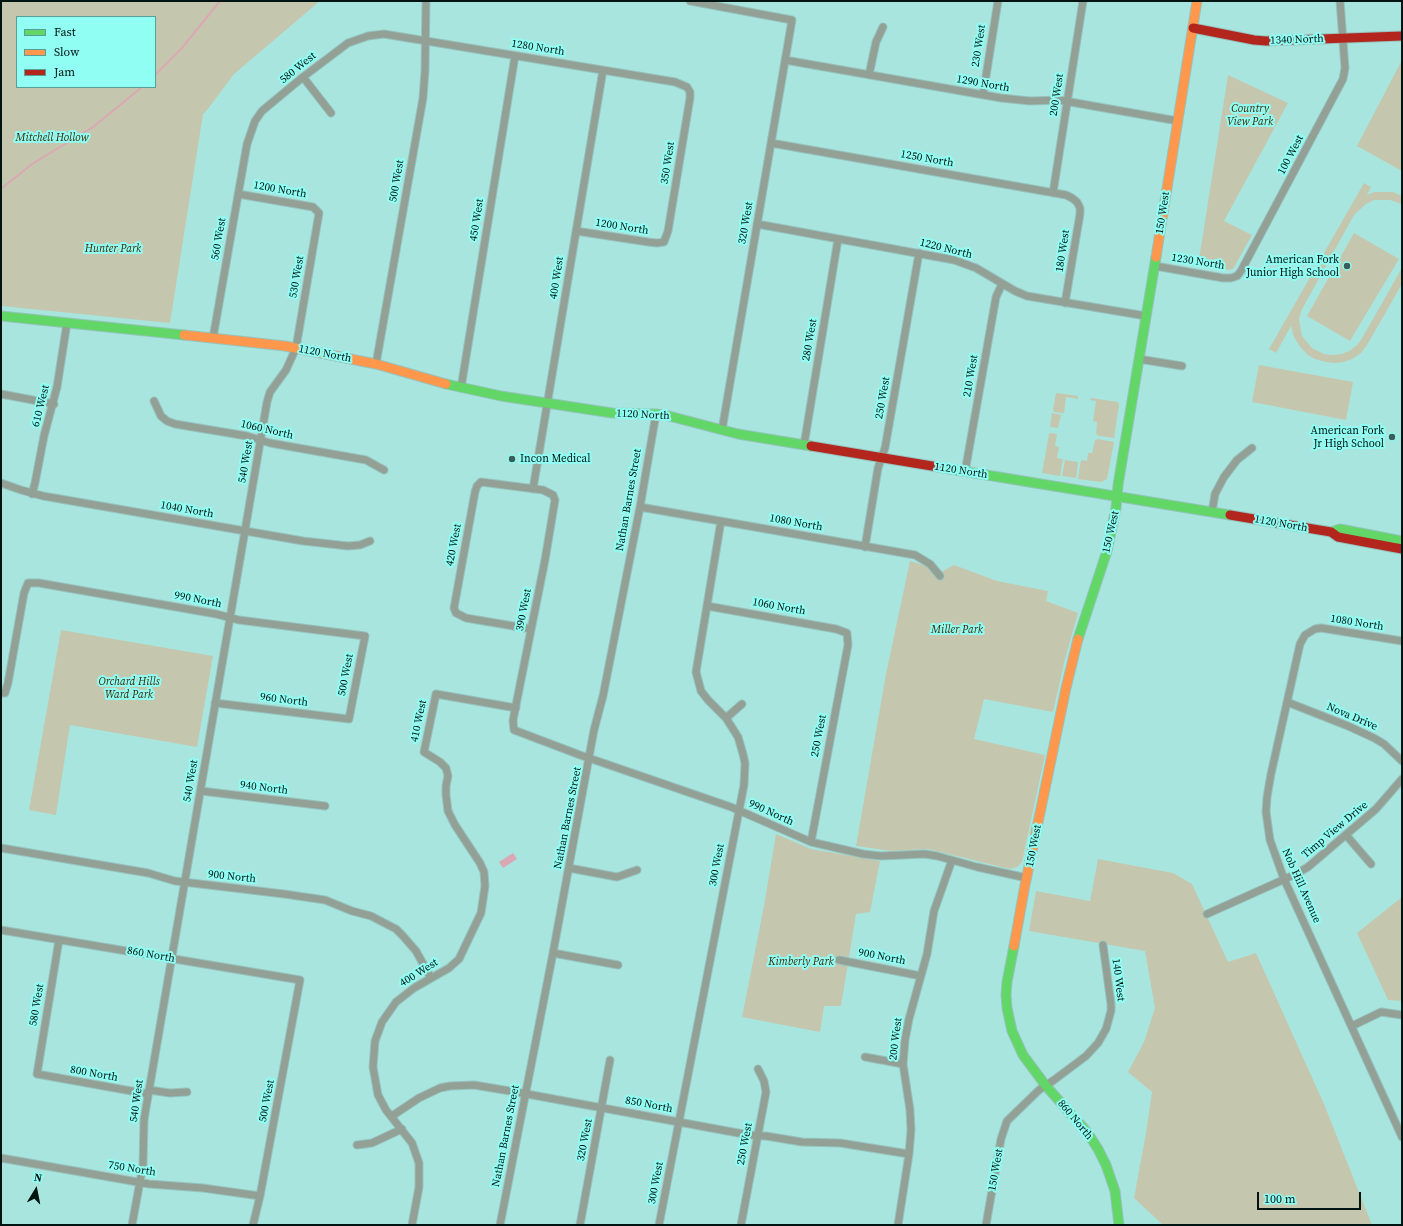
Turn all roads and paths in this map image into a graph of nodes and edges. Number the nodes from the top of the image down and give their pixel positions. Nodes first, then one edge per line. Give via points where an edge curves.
1 (426, 1) edge
2 (690, 1) edge
3 (998, 1) edge
4 (1083, 1) edge
5 (1197, 1) edge
6 (1340, 1) edge
7 (883, 27) dead end
8 (1193, 28) junction
9 (384, 34) joint
10 (1402, 36) edge
11 (1343, 38) junction
12 (425, 41) junction
13 (515, 56) junction
14 (785, 60) junction
15 (602, 70) junction
16 (869, 75) junction
17 (303, 77) junction
18 (687, 87) joint
19 (983, 95) junction
20 (1067, 101) junction
21 (331, 113) dead end
22 (1178, 121) junction
23 (771, 143) junction
24 (247, 144) joint
25 (1053, 193) junction
26 (238, 194) junction
27 (1077, 202) joint
28 (316, 210) joint
29 (757, 224) junction
30 (576, 231) junction
31 (838, 239) junction
32 (664, 242) joint
33 (919, 253) junction
34 (1155, 266) junction
35 (1237, 276) joint
36 (1002, 284) junction
37 (1065, 303) junction
38 (1, 316) edge
39 (1146, 316) junction
40 (66, 323) junction
41 (213, 338) junction
42 (296, 348) junction
43 (1139, 359) junction
44 (376, 364) junction
45 (1182, 366) dead end
46 (461, 388) junction
47 (1, 394) edge
48 (154, 402) dead end
49 (54, 404) junction
50 (548, 404) junction
51 (656, 414) junction
52 (722, 430) junction
53 (261, 440) junction
54 (804, 445) junction
55 (1252, 448) dead end
56 (882, 458) junction
57 (384, 470) dead end
58 (965, 472) junction
59 (1, 483) edge
60 (533, 489) junction
61 (32, 494) junction
62 (1117, 496) junction
63 (640, 507) junction
64 (1212, 512) junction
65 (722, 521) junction
66 (246, 531) junction
67 (1331, 532) junction
68 (370, 541) dead end
69 (1402, 541) edge
70 (866, 546) junction
71 (1402, 549) edge
72 (940, 576) dead end
73 (707, 606) junction
74 (230, 618) junction
75 (531, 629) junction
76 (1309, 632) joint
77 (847, 633) joint
78 (365, 636) joint
79 (1402, 641) edge
80 (3, 693) edge
81 (1287, 702) junction
82 (215, 703) junction
83 (742, 704) dead end
84 (516, 708) junction
85 (726, 718) junction
86 (349, 719) joint
87 (514, 730) joint
88 (424, 752) joint
89 (590, 758) junction
90 (1402, 761) edge
91 (1402, 779) edge
92 (201, 791) junction
93 (325, 806) dead end
94 (739, 811) junction
95 (1346, 835) junction
96 (811, 842) junction
97 (1, 848) edge
98 (952, 860) junction
99 (1371, 864) dead end
100 (569, 868) junction
101 (637, 870) dead end
102 (1027, 878) junction
103 (1284, 880) junction
104 (185, 882) junction
105 (1207, 914) dead end
106 (1, 930) edge
107 (59, 940) junction
108 (1103, 945) dead end
109 (553, 953) junction
110 (171, 959) junction
111 (839, 960) dead end
112 (618, 965) dead end
113 (921, 976) junction
114 (431, 978) junction
115 (300, 980) joint
116 (1402, 1014) edge
117 (1352, 1026) junction
118 (1023, 1055) joint
119 (865, 1057) dead end
120 (610, 1060) dead end
121 (903, 1064) junction
122 (758, 1069) dead end
123 (37, 1074) joint
124 (1046, 1086) junction
125 (148, 1092) junction
126 (186, 1092) dead end
127 (525, 1093) junction
128 (602, 1108) junction
129 (392, 1116) junction
130 (678, 1122) junction
131 (402, 1129) junction
132 (1401, 1132) edge
133 (758, 1136) junction
134 (357, 1145) dead end
135 (909, 1154) junction
136 (1, 1158) edge
137 (140, 1183) junction
138 (260, 1196) junction
139 (132, 1225) edge
140 (253, 1225) edge
141 (412, 1225) edge
142 (500, 1225) edge
143 (580, 1225) edge
144 (659, 1225) edge
145 (741, 1225) edge
146 (898, 1225) edge
147 (986, 1225) edge
148 (1118, 1225) edge

1 - 12 street, 500 West
2 - 14 street, 320 West via 792,20
3 - 19 street, 230 West
4 - 20 street, 200 West
5 - 8 street, 150 West
6 - 11 street, 100 West
7 - 16 street via 876,42
8 - 11 street, 1340 North via 1254,40
8 - 22 street, 150 West
9 - 12 street, 1280 North
9 - 17 street, 580 West via 348,43
10 - 11 street, 1340 North
11 - 35 street, 100 West via 1343,79
12 - 13 street, 1280 North
12 - 44 street, 500 West via 423,98
13 - 15 street, 1280 North
13 - 46 street, 450 West
14 - 16 street, 1290 North
14 - 23 street, 320 West
15 - 18 street, 1280 North via 675,82
15 - 30 street, 400 West
16 - 19 street, 1290 North
17 - 21 street
17 - 24 street, 580 West via 262,111 255,121
18 - 32 street, 350 West via 690,98
19 - 20 street, 1290 North via 1024,101
20 - 22 street, 1290 North
20 - 25 street, 200 West
22 - 34 street, 150 West
23 - 25 street, 1250 North
23 - 29 street, 320 West
24 - 26 street, 560 West
25 - 27 street, 1250 North via 1066,195
26 - 28 street, 1200 North via 303,205
26 - 41 street, 560 West
27 - 37 street, 180 West via 1080,214
28 - 42 street, 530 West via 319,213
29 - 31 street, 1220 North
29 - 52 street, 320 West
30 - 32 street, 1200 North
30 - 50 street, 400 West
31 - 33 street, 1220 North
31 - 54 street, 280 West
33 - 36 street, 1220 North via 966,264
33 - 56 street, 250 West
34 - 35 street, 1230 North via 1223,278
34 - 39 street, 150 West
36 - 37 street, 1220 North via 1027,296
36 - 58 street, 210 West via 996,296
37 - 39 street, 1220 North
38 - 40 street, 1120 North
39 - 43 street, 150 West
40 - 41 street, 1120 North
40 - 49 street, 610 West
41 - 42 street, 1120 North
42 - 44 street, 1120 North
42 - 53 street, 540 West via 286,370 270,392
43 - 45 street
43 - 62 street, 150 West
44 - 46 street, 1120 North
46 - 50 street, 1120 North
47 - 49 street
48 - 53 street, 1060 North via 161,416 167,421
49 - 61 street, 610 West via 44,436
50 - 51 street, 1120 North via 612,413
50 - 60 street, 400 West
51 - 52 street, 1120 North via 686,419
51 - 63 street, Nathan Barnes Street
52 - 54 street, 1120 North
53 - 57 street, 1060 North via 366,460
53 - 66 street, 540 West
54 - 56 street, 1120 North
55 - 64 street via 1236,460 1224,477 1215,494
56 - 58 street, 1120 North
56 - 70 street, 250 West via 878,468
58 - 62 street, 1120 North
59 - 61 street, 1040 North
60 - 75 street, 390 West via 553,495 554,505
60 - 75 street, 420 West via 481,482 477,486 454,602 456,613 466,618
61 - 66 street, 1040 North
62 - 64 street, 1120 North
62 - 102 street, 150 West via 1108,546 1077,643 1068,681
63 - 65 street, 1080 North
63 - 89 street, Nathan Barnes Street
64 - 67 street, 1120 North
65 - 70 street, 1080 North
65 - 73 street, 300 West
66 - 68 street, 1040 North via 348,546
66 - 74 street, 540 West
67 - 69 street, 1120 North via 1340,529
67 - 71 street, 1120 North via 1338,537
70 - 72 street, 1080 North via 915,555 930,564
73 - 77 street, 1060 North
73 - 85 street, 300 West via 696,672 701,691
74 - 78 street, 990 North
74 - 80 street, 990 North via 28,583 8,683
74 - 82 street, 540 West
75 - 84 street, 390 West
76 - 79 street, 1080 North via 1321,628
76 - 81 street, Nob Hill Avenue via 1300,644
77 - 96 street, 250 West via 848,645
78 - 86 street, 500 West
81 - 90 street, Nova Drive via 1355,728 1384,744
81 - 103 street, Nob Hill Avenue via 1268,785 1266,812 1270,840
82 - 86 street, 960 North
82 - 92 street, 540 West
83 - 85 street
84 - 87 street, 390 West
84 - 88 street, 410 West via 436,694
85 - 94 street, 300 West via 738,737 743,754 744,785
87 - 89 street, 990 North
88 - 114 street, 400 West via 446,768 448,811 480,863 485,886 481,913 464,950 454,964
89 - 94 street, 990 North
89 - 100 street, Nathan Barnes Street
91 - 95 street, Timp View Drive via 1376,809
92 - 93 street, 940 North
92 - 104 street, 540 West
94 - 96 street, 990 North
94 - 130 street, 300 West
95 - 99 street
95 - 103 street, Timp View Drive via 1308,867
96 - 98 street, 990 North via 863,854 925,854
97 - 104 street, 900 North via 148,873
98 - 102 street, 990 North
98 - 113 street, 200 West via 934,911
100 - 101 street via 617,877
100 - 109 street, Nathan Barnes Street
102 - 118 street, 150 West via 1006,995 1012,1031
103 - 105 street, Timp View Drive
103 - 117 street, Nob Hill Avenue
104 - 110 street, 540 West
104 - 114 street, 900 North via 325,900 371,916 388,924 403,936
106 - 107 street, 860 North
107 - 110 street, 860 North
107 - 123 street, 580 West
108 - 124 street, 140 West via 1111,1004 1106,1029 1090,1053
109 - 112 street
109 - 127 street, Nathan Barnes Street
110 - 115 street, 860 North
110 - 125 street, 540 West
111 - 113 street, 900 North
113 - 121 street, 200 West via 906,1032
114 - 129 street, 400 West via 396,1002 386,1015 377,1035 373,1059 375,1082 381,1101
115 - 138 street, 500 West
116 - 117 street via 1381,1012
117 - 132 street, Nob Hill Avenue
118 - 124 street, 860 North
119 - 121 street
120 - 128 street, 320 West
121 - 135 street, 200 West via 911,1121
122 - 133 street, 250 West via 766,1092
123 - 125 street, 800 North
124 - 147 street, 150 West via 1007,1121
124 - 148 street, 860 North via 1087,1132 1098,1149 1115,1191
125 - 126 street, 800 North
125 - 137 street, 540 West
127 - 128 street, 850 North
127 - 129 street, 850 North via 474,1085 450,1086 430,1093
127 - 142 street, Nathan Barnes Street
128 - 130 street, 850 North
128 - 143 street, 320 West
129 - 131 street, 400 West
130 - 133 street, 850 North
130 - 144 street, 300 West
131 - 134 street via 372,1143
131 - 141 street, 400 West via 412,1143 419,1163 419,1187
133 - 135 street, 850 North via 802,1142 840,1143
133 - 145 street, 250 West
135 - 146 street, 200 West
136 - 137 street, 750 North
137 - 138 street, 750 North
137 - 139 street, 540 West
138 - 140 street, 500 West

